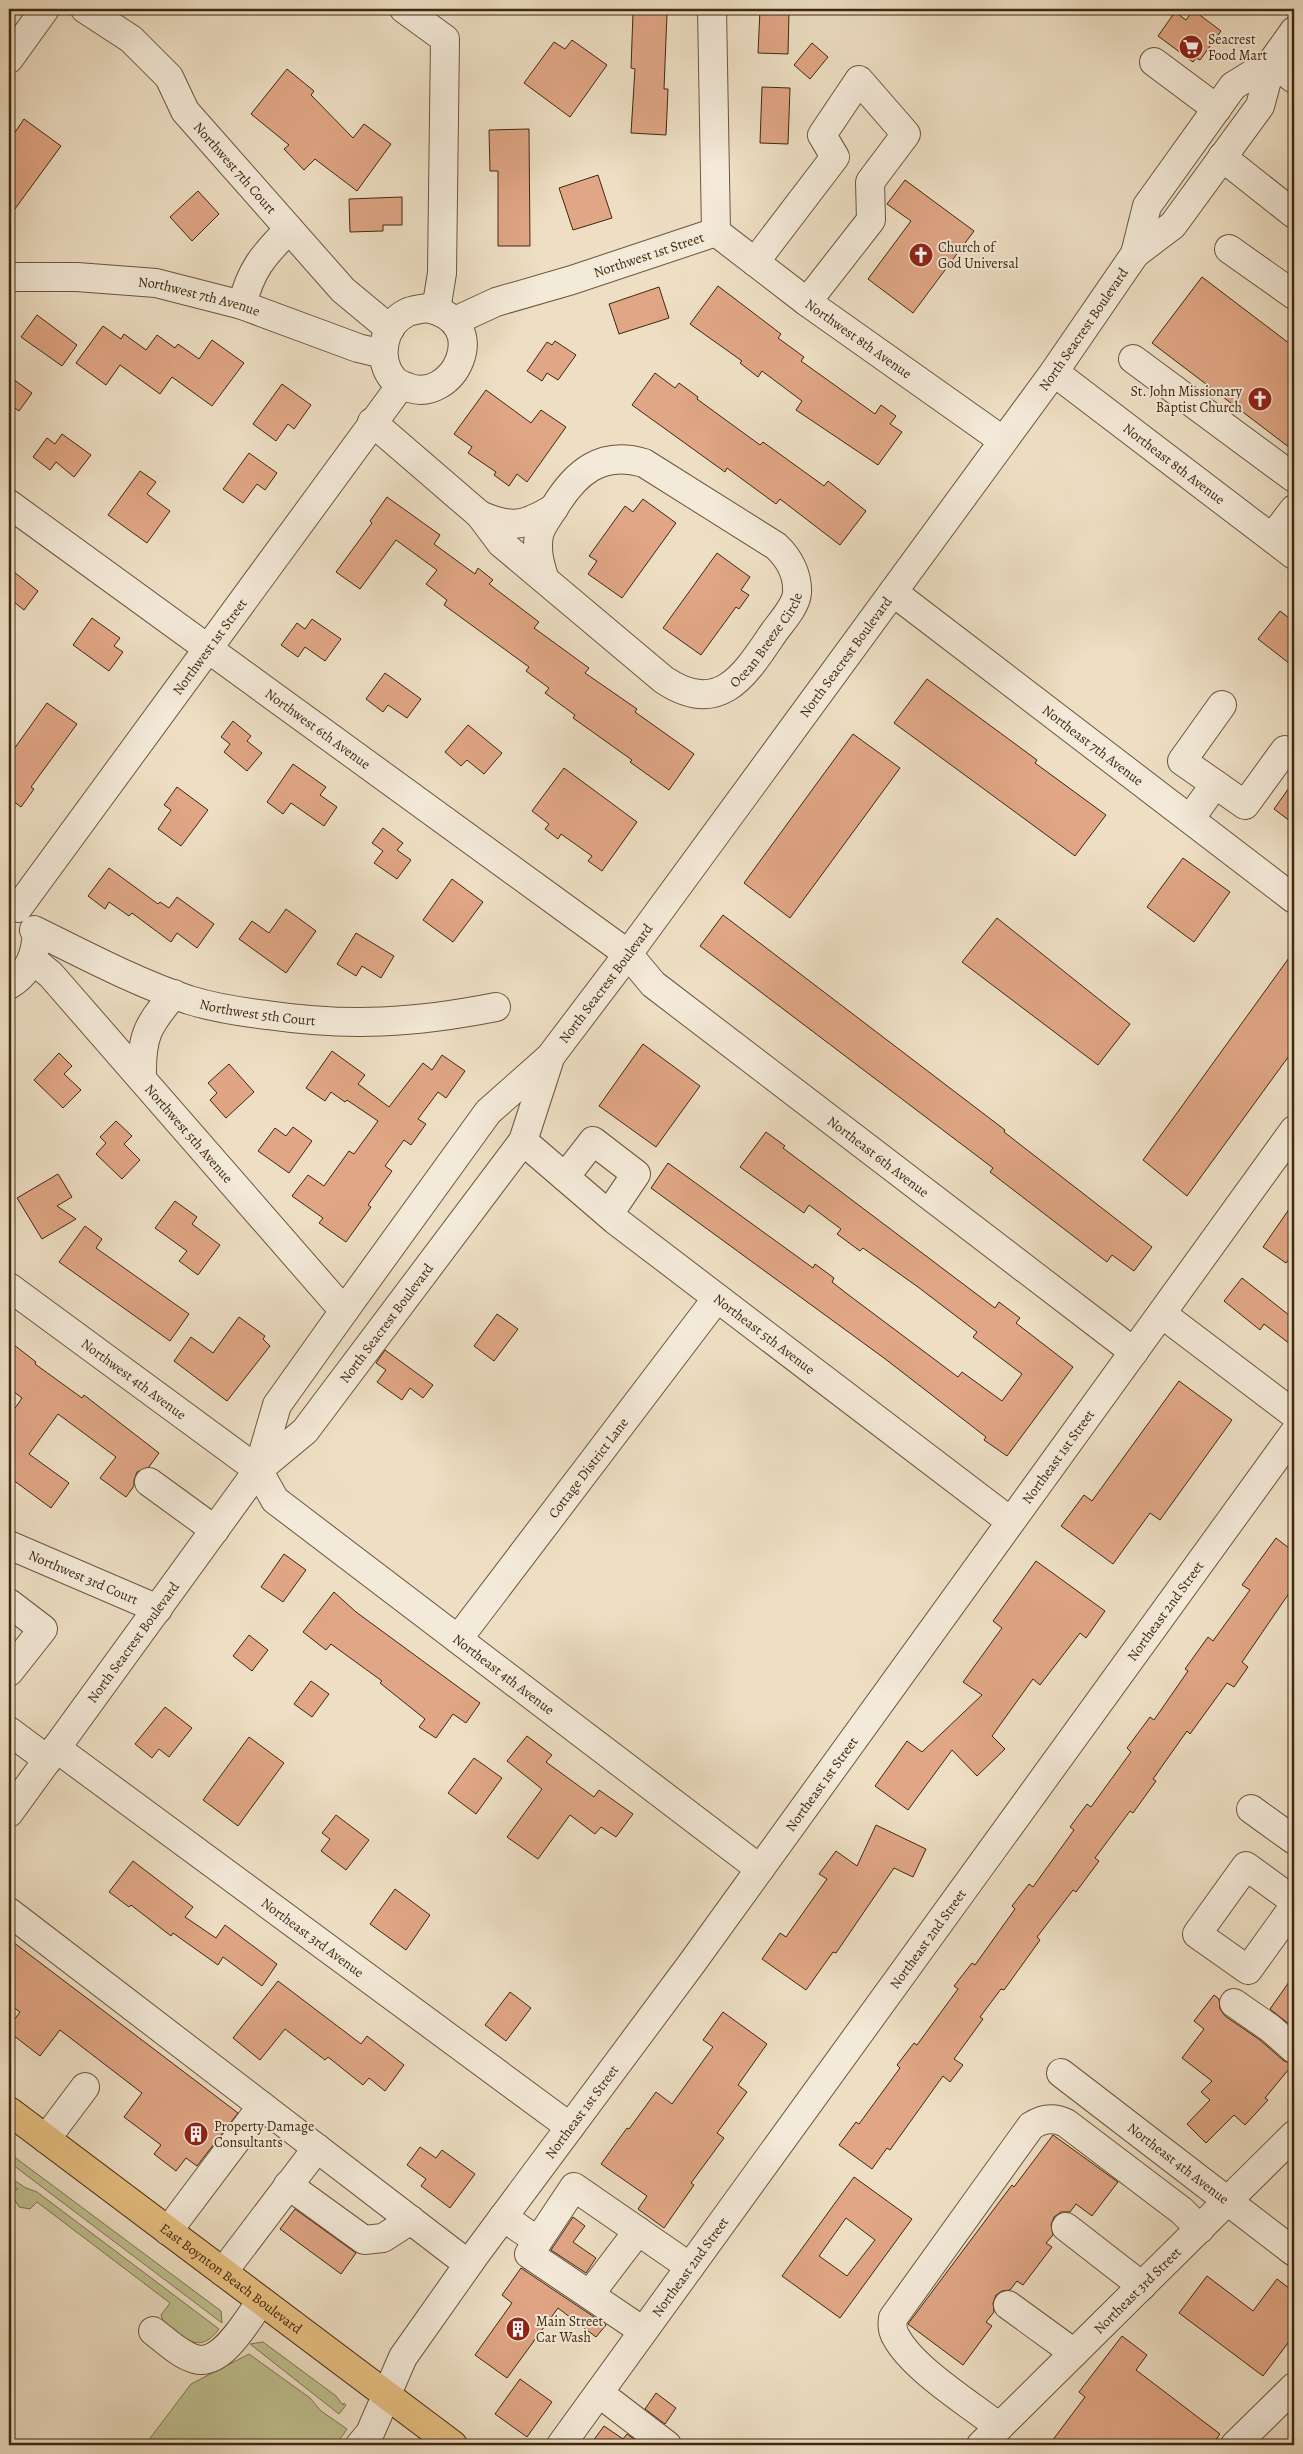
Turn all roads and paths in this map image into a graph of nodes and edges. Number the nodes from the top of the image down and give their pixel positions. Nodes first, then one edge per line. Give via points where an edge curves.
1 (45, 9) edge
2 (85, 9) edge
3 (404, 9) edge
4 (712, 9) edge
5 (1294, 31) edge
6 (9, 58) edge
7 (1154, 62) dead end
8 (1272, 62) junction
9 (1294, 79) edge
10 (1217, 108) junction
11 (834, 157) junction
12 (1222, 157) junction
13 (870, 182) junction
14 (1294, 214) edge
15 (289, 229) junction
16 (716, 232) junction
17 (1230, 249) dead end
18 (1135, 254) junction
19 (755, 262) junction
20 (9, 277) edge
21 (1294, 296) edge
22 (807, 302) junction
23 (242, 305) junction
24 (446, 316) junction
25 (386, 342) junction
26 (1133, 359) dead end
27 (1054, 372) junction
28 (401, 385) junction
29 (372, 422) junction
30 (1002, 440) junction
31 (1294, 478) edge
32 (9, 504) edge
33 (554, 508) junction
34 (1294, 509) edge
35 (480, 515) junction
36 (1272, 538) junction
37 (1294, 556) edge
38 (545, 580) junction
39 (893, 592) junction
40 (208, 647) junction
41 (1222, 706) dead end
42 (1285, 750) dead end
43 (1214, 784) junction
44 (1190, 819) junction
45 (1294, 899) edge
46 (13, 906) edge
47 (34, 930) junction
48 (628, 954) junction
49 (32, 959) junction
50 (9, 985) edge
51 (174, 994) junction
52 (496, 1006) dead end
53 (550, 1056) junction
54 (142, 1079) junction
55 (1294, 1130) edge
56 (523, 1141) junction
57 (565, 1177) junction
58 (609, 1214) junction
59 (9, 1287) edge
60 (717, 1298) junction
61 (344, 1311) junction
62 (1162, 1314) junction
63 (1134, 1352) junction
64 (1294, 1414) edge
65 (1294, 1433) edge
66 (258, 1470) junction
67 (149, 1482) dead end
68 (1010, 1522) junction
69 (215, 1530) junction
70 (9, 1545) edge
71 (9, 1603) edge
72 (158, 1609) junction
73 (458, 1638) junction
74 (9, 1672) edge
75 (9, 1731) edge
76 (52, 1754) junction
77 (1251, 1809) dead end
78 (9, 1813) edge
79 (1294, 1840) edge
80 (760, 1869) junction
81 (1294, 1901) edge
82 (1294, 1906) edge
83 (9, 1912) edge
84 (1234, 2003) dead end
85 (1294, 2049) edge
86 (1061, 2073) dead end
87 (85, 2087) dead end
88 (262, 2106) junction
89 (9, 2111) edge
90 (570, 2127) junction
91 (1294, 2135) edge
92 (46, 2139) junction
93 (317, 2148) junction
94 (288, 2185) junction
95 (1228, 2202) junction
96 (503, 2217) junction
97 (411, 2220) junction
98 (1066, 2227) dead end
99 (1200, 2229) junction
100 (168, 2231) junction
101 (638, 2231) junction
102 (538, 2241) junction
103 (1294, 2252) edge
104 (468, 2264) junction
105 (690, 2267) junction
106 (223, 2272) junction
107 (1142, 2286) junction
108 (590, 2294) junction
109 (261, 2301) junction
110 (1008, 2305) dead end
111 (153, 2330) dead end
112 (644, 2331) junction
113 (1074, 2354) junction
114 (1294, 2386) edge
115 (599, 2393) junction
116 (386, 2394) junction
117 (991, 2439) edge
118 (360, 2445) edge
119 (453, 2445) edge
120 (561, 2445) edge
121 (667, 2445) edge
122 (1235, 2445) edge

1 - 6 street
2 - 15 street, Northwest 7th Court via 131,39 169,77 185,111
3 - 24 street via 445,39 442,273
4 - 16 street, Northwest 1st Street
5 - 8 street, North Seacrest Boulevard
7 - 10 street
8 - 9 street
8 - 10 street, North Seacrest Boulevard via 1233,86
8 - 12 street, North Seacrest Boulevard via 1260,106
10 - 18 street, North Seacrest Boulevard via 1146,206
11 - 13 street
11 - 13 street via 822,135 859,80 906,134
11 - 19 street
12 - 14 street
12 - 18 street, North Seacrest Boulevard via 1173,225
13 - 22 street via 871,220
15 - 23 street via 264,256 249,280
15 - 25 street, Northwest 7th Court
16 - 19 street, Northwest 8th Avenue
16 - 24 street, Northwest 1st Street via 572,280
17 - 21 street
18 - 27 street, North Seacrest Boulevard
19 - 22 street, Northwest 8th Avenue
20 - 23 street, Northwest 7th Avenue via 77,277 156,283
22 - 30 street, Northwest 8th Avenue
23 - 25 street, Northwest 7th Avenue via 358,348
24 - 25 street via 427,308 409,312 400,317
24 - 28 street via 461,334 463,348 457,367 449,378 435,387 414,390
25 - 28 street via 387,372
26 - 31 street
27 - 30 street, North Seacrest Boulevard
27 - 36 street, Northeast 8th Avenue
28 - 29 street, Northwest 1st Street
29 - 35 street, Ocean Breeze Circle
29 - 40 street, Northwest 1st Street
30 - 39 street, North Seacrest Boulevard
32 - 40 street, Northwest 6th Avenue
33 - 35 street, Ocean Breeze Circle via 520,525 503,524
33 - 38 street, Ocean Breeze Circle via 538,540
33 - 38 street, Ocean Breeze Circle via 594,464 614,458 644,463 776,546 785,554 793,570 797,596 750,668 724,691 709,695 677,689 664,680
34 - 36 street
35 - 38 street, Ocean Breeze Circle via 501,543
36 - 37 street, Northeast 8th Avenue
39 - 44 street, Northeast 7th Avenue
39 - 48 street, North Seacrest Boulevard
40 - 46 street, Northwest 1st Street
40 - 48 street, Northwest 6th Avenue
41 - 43 street via 1182,761
42 - 43 street via 1245,805
43 - 44 street
44 - 45 street, Northeast 7th Avenue
46 - 47 street via 28,916
47 - 49 street via 36,942
47 - 51 street, Northwest 5th Court via 121,973
48 - 53 street, North Seacrest Boulevard
48 - 63 street, Northeast 6th Avenue via 654,984
49 - 50 street via 23,974
49 - 54 street, Northwest 5th Avenue via 51,975
51 - 52 street, Northwest 5th Court via 230,1010 324,1022 399,1022
51 - 54 street via 156,1015 145,1035
53 - 56 street, North Seacrest Boulevard
53 - 61 street, North Seacrest Boulevard via 488,1112
54 - 61 street, Northwest 5th Avenue
55 - 62 street, Northeast 1st Street
56 - 57 street, Northeast 5th Avenue
56 - 66 street, North Seacrest Boulevard via 305,1431
57 - 58 street, Northeast 5th Avenue
57 - 58 street via 593,1140 636,1174
58 - 60 street, Northeast 5th Avenue
59 - 66 street, Northwest 4th Avenue
60 - 68 street, Northeast 5th Avenue
60 - 73 street, Cottage District Lane
61 - 66 street, North Seacrest Boulevard via 277,1405
62 - 63 street, Northeast 1st Street
62 - 64 street
63 - 68 street, Northeast 1st Street
65 - 105 street, Northeast 2nd Street
66 - 69 street, North Seacrest Boulevard
66 - 73 street, Northeast 4th Avenue via 275,1500
67 - 69 street
68 - 80 street, Northeast 1st Street
69 - 72 street, North Seacrest Boulevard
70 - 72 street, Northwest 3rd Court
71 - 74 street via 43,1629
72 - 76 street, North Seacrest Boulevard
73 - 80 street, Northeast 4th Avenue
75 - 76 street, Northeast 3rd Avenue
76 - 78 street, North Seacrest Boulevard
76 - 90 street, Northeast 3rd Avenue
77 - 79 street
80 - 90 street, Northeast 1st Street
81 - 82 street via 1246,1866 1197,1934 1248,1970
83 - 88 street
84 - 85 street
86 - 95 street, Northeast 4th Avenue
87 - 92 street
88 - 93 street
88 - 100 street
89 - 92 main road, East Boynton Beach Boulevard
90 - 96 street, Northeast 1st Street
91 - 95 street, Northeast 3rd Street
92 - 100 main road, East Boynton Beach Boulevard
93 - 94 street
93 - 97 street
94 - 97 street via 364,2240 383,2238
94 - 106 street
95 - 99 street, Northeast 3rd Street
95 - 103 street, Northeast 4th Avenue
96 - 102 street
96 - 104 street, Northeast 1st Street
97 - 104 street
98 - 107 street
99 - 107 street, Northeast 3rd Street
99 - 117 street via 1182,2211 1066,2123 1050,2118 1031,2126 893,2318 895,2337 915,2361 950,2389
100 - 106 main road, East Boynton Beach Boulevard
101 - 102 street via 574,2188
101 - 105 street
101 - 108 street
102 - 108 street via 530,2254
104 - 116 street, Northeast 1st Street via 403,2357
105 - 112 street, Northeast 2nd Street
106 - 109 main road, East Boynton Beach Boulevard
107 - 113 street, Northeast 3rd Street
108 - 112 street
109 - 111 street via 232,2341 213,2358 190,2357
109 - 116 main road, East Boynton Beach Boulevard
110 - 113 street
112 - 115 street, Northeast 2nd Street
113 - 117 street, Northeast 3rd Street
114 - 122 street
115 - 120 street, Northeast 2nd Street
115 - 121 street
116 - 118 street, Northeast 1st Street via 370,2433
116 - 119 main road, East Boynton Beach Boulevard

